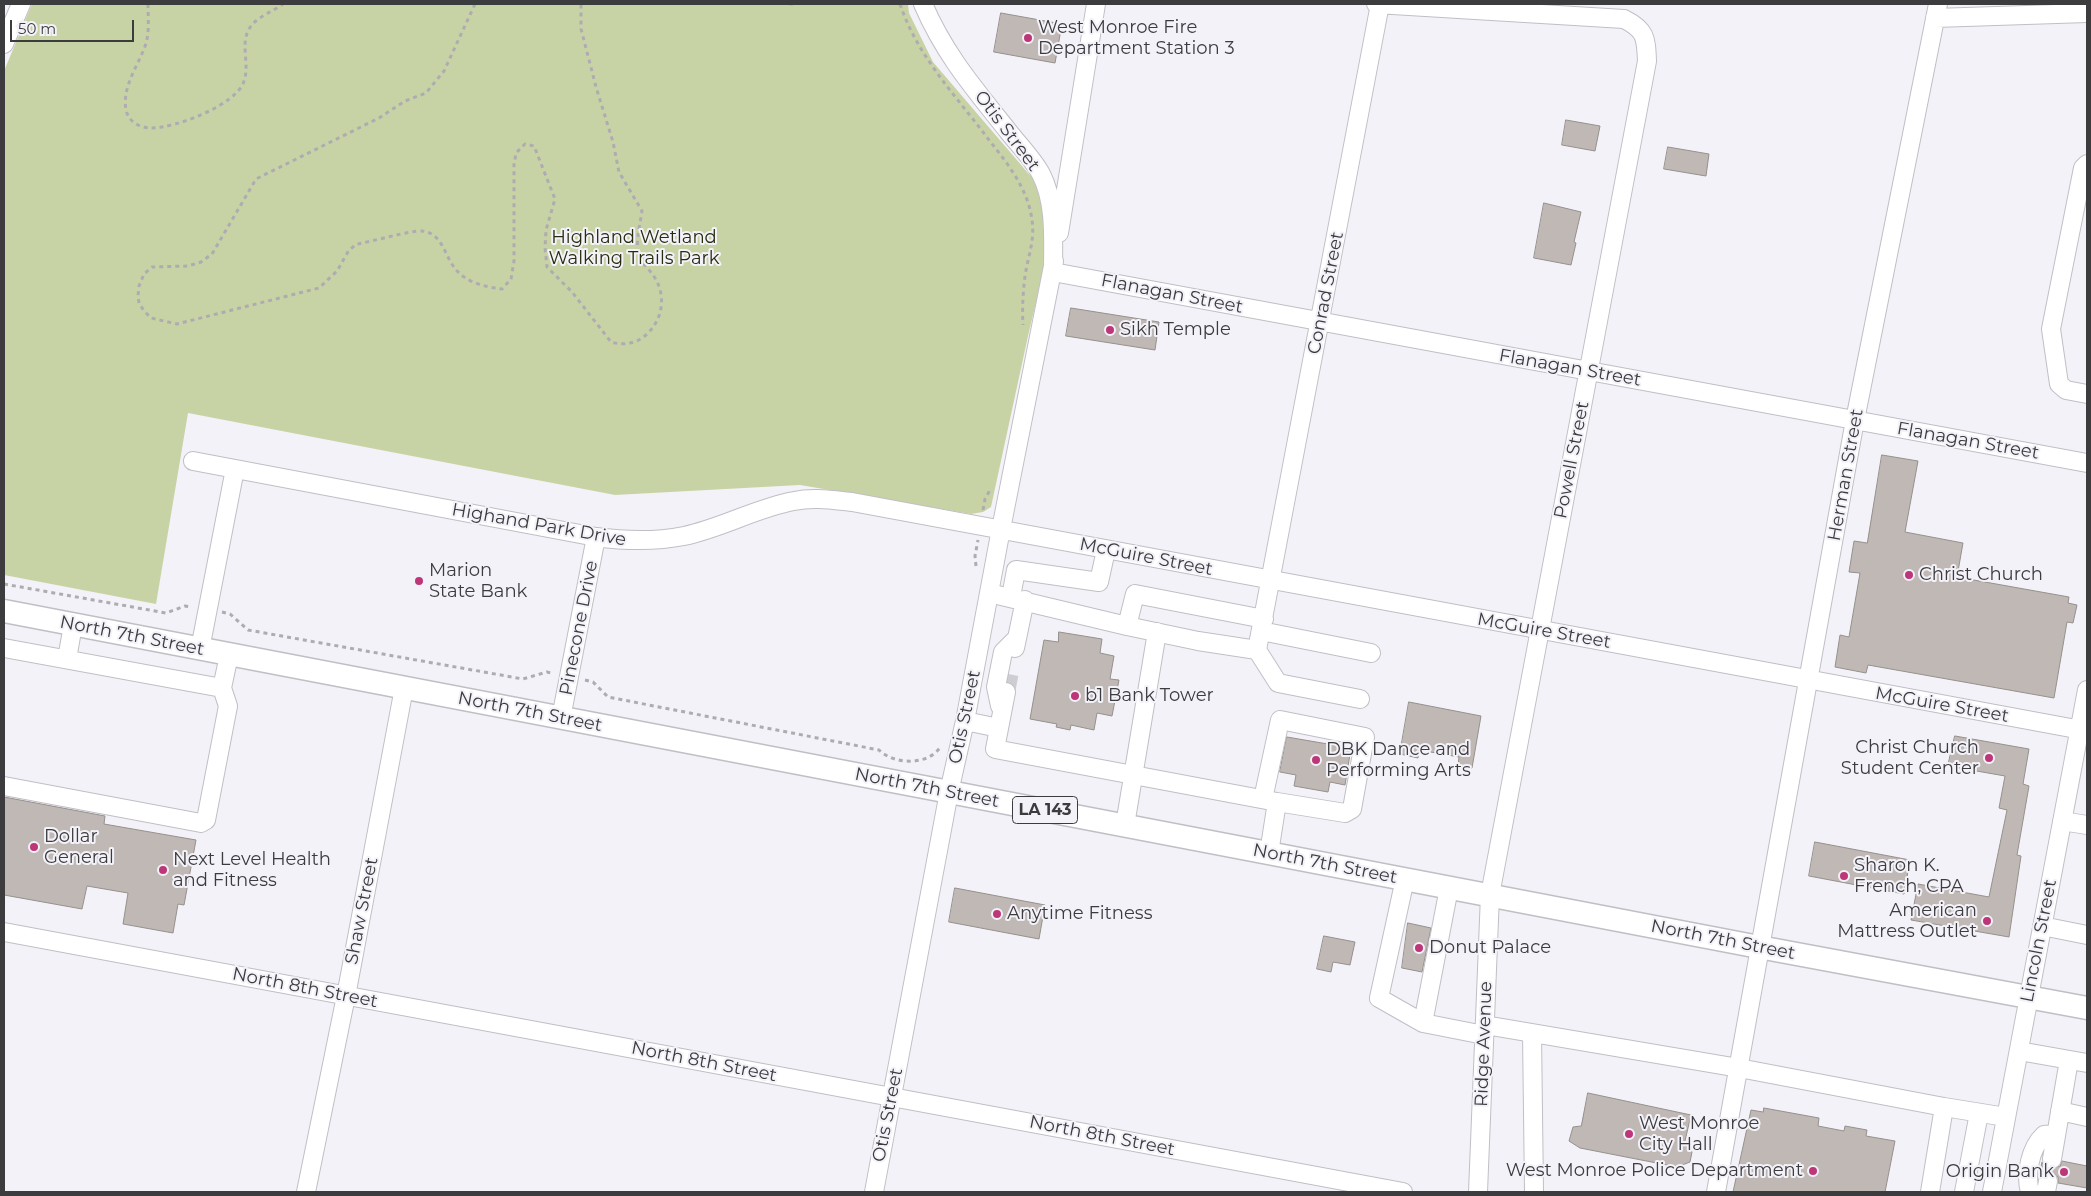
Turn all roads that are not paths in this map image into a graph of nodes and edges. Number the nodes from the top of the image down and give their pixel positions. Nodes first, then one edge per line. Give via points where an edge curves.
1 (21, 4) edge
2 (923, 4) edge
3 (1096, 4) edge
4 (1378, 4) edge
5 (1486, 7) edge
6 (1936, 11) edge
7 (2087, 13) edge
8 (4, 44) edge
9 (2087, 164) edge
10 (1053, 272) junction
11 (1321, 322) junction
12 (1588, 372) junction
13 (2087, 394) edge
14 (1856, 420) junction
15 (193, 461) dead end
16 (2087, 463) edge
17 (234, 469) junction
18 (1001, 529) junction
19 (596, 537) junction
20 (1106, 550) junction
21 (1272, 581) junction
22 (989, 593) junction
23 (1018, 599) junction
24 (4, 611) edge
25 (73, 625) junction
26 (1262, 625) junction
27 (1128, 626) junction
28 (1540, 630) junction
29 (1157, 632) junction
30 (1017, 638) junction
31 (4, 648) edge
32 (200, 649) junction
33 (1257, 650) junction
34 (229, 654) junction
35 (1371, 654) dead end
36 (67, 659) junction
37 (1010, 672) tunnel mouth
38 (1808, 680) junction
39 (222, 688) junction
40 (404, 688) junction
41 (2087, 690) edge
42 (1006, 692) tunnel mouth
43 (1360, 699) dead end
44 (561, 718) junction
45 (1000, 720) junction
46 (965, 721) junction
47 (2084, 731) edge
48 (1133, 775) junction
49 (4, 786) edge
50 (949, 792) junction
51 (1270, 800) junction
52 (2062, 821) junction
53 (1125, 825) junction
54 (2087, 825) edge
55 (1269, 853) junction
56 (1405, 879) junction
57 (1449, 888) junction
58 (1490, 895) junction
59 (2042, 926) junction
60 (4, 932) edge
61 (2087, 934) edge
62 (1759, 947) junction
63 (346, 996) junction
64 (2029, 996) junction
65 (2087, 1008) edge
66 (1423, 1023) junction
67 (1485, 1030) junction
68 (1532, 1033) junction
69 (2019, 1051) junction
70 (2069, 1060) junction
71 (2087, 1063) edge
72 (1739, 1068) junction
73 (892, 1097) junction
74 (1944, 1108) junction
75 (2060, 1111) junction
76 (1979, 1113) junction
77 (2087, 1116) edge
78 (2006, 1117) junction
79 (2056, 1134) junction
80 (2052, 1159) dead end
81 (306, 1192) edge
82 (874, 1192) edge
83 (1403, 1192) edge
84 (1478, 1192) edge
85 (1534, 1192) edge
86 (1716, 1192) edge
87 (1930, 1192) edge
88 (1964, 1192) edge
89 (1992, 1192) edge
90 (2030, 1192) edge

1 - 8 street
2 - 10 street, Otis Street via 950,57 1040,173 1054,228
3 - 10 street, Otis Street
4 - 5 street
4 - 11 street, Conrad Street
5 - 12 street, Powell Street via 1624,19 1638,27 1646,40 1647,61
6 - 7 street
6 - 14 street, Herman Street
9 - 13 street via 2083,168 2051,329 2059,384 2066,390
10 - 11 street, Flanagan Street
10 - 18 street, Otis Street
11 - 12 street, Flanagan Street
11 - 21 street, Conrad Street
12 - 14 street, Flanagan Street
12 - 28 street, Powell Street
14 - 16 street, Flanagan Street
14 - 38 street, Herman Street
15 - 17 street, Highand Park Drive
17 - 19 street, Highand Park Drive
17 - 32 street
18 - 19 street, Highand Park Drive via 852,502 811,499 774,506 664,540
18 - 20 street, McGuire Street
18 - 22 street, Otis Street
19 - 44 street, Pinecone Drive
20 - 21 street, McGuire Street
20 - 23 street via 1099,582 1016,570
21 - 26 street, Conrad Street
21 - 28 street, McGuire Street
22 - 23 street
22 - 46 street, Otis Street
23 - 27 street
23 - 30 street
24 - 25 main road, North 7th Street / LA 143
25 - 32 main road, North 7th Street / LA 143
25 - 36 street
26 - 27 street via 1135,594
26 - 33 street, Conrad Street
26 - 35 street
27 - 29 street
28 - 38 street, McGuire Street
28 - 58 street, Powell Street
29 - 33 street
29 - 48 street
30 - 37 street
30 - 45 street via 1003,652 996,687
31 - 36 street
32 - 34 main road, North 7th Street / LA 143
33 - 43 street via 1278,683
34 - 39 street
34 - 40 main road, North 7th Street / LA 143
36 - 39 street
38 - 47 street, McGuire Street
38 - 62 street, Herman Street
39 - 49 street via 228,706 206,820 197,823
40 - 44 main road, North 7th Street / LA 143
40 - 63 street, Shaw Street
41 - 47 street, Lincoln Street
42 - 45 street
44 - 50 main road, North 7th Street / LA 143
45 - 46 street
45 - 48 street via 995,750
46 - 50 street, Otis Street
47 - 52 street, Lincoln Street
48 - 51 street
48 - 53 street
50 - 53 main road, North 7th Street / LA 143
50 - 73 street, Otis Street
51 - 51 street via 1345,813 1352,809 1365,737 1280,720
51 - 55 street
52 - 54 street
52 - 59 street, Lincoln Street
53 - 55 main road, North 7th Street / LA 143
55 - 56 main road, North 7th Street / LA 143
56 - 57 main road, North 7th Street / LA 143
56 - 66 street via 1379,998
57 - 58 main road, North 7th Street / LA 143
57 - 66 street
58 - 62 main road, North 7th Street / LA 143
58 - 67 street, Ridge Avenue
59 - 61 street
59 - 64 street, Lincoln Street
60 - 63 street, North 8th Street
62 - 64 main road, North 7th Street / LA 143
62 - 72 street, Herman Street
63 - 73 street, North 8th Street
63 - 81 street, Shaw Street
64 - 65 main road, North 7th Street / LA 143
64 - 69 street, Lincoln Street
66 - 67 street
67 - 68 street
67 - 84 street, Ridge Avenue
68 - 72 street
68 - 85 street
69 - 70 street
69 - 78 street, Lincoln Street
70 - 71 street
70 - 75 street
72 - 74 street
72 - 86 street, Herman Street
73 - 82 street, Otis Street
73 - 83 street, North 8th Street
74 - 76 street
74 - 87 street
75 - 77 street
75 - 79 street
76 - 78 street
76 - 88 street
78 - 89 street, Lincoln Street
79 - 80 street
79 - 90 street via 2044,1135 2034,1148 2027,1178

